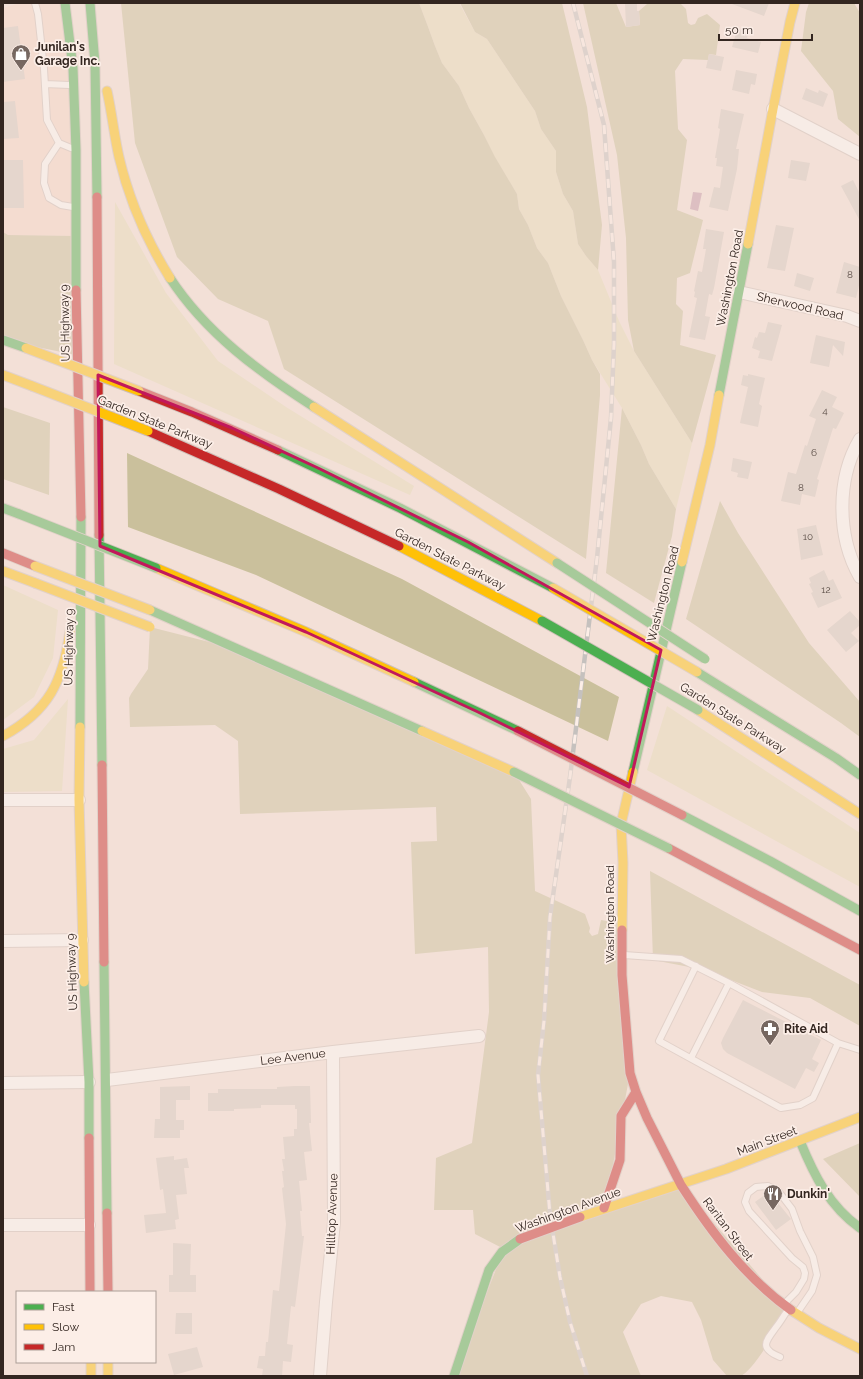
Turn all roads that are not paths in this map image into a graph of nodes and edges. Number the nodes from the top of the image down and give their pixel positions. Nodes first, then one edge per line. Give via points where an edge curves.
1 (35, 3) edge
2 (65, 3) edge
3 (90, 3) edge
4 (795, 3) edge
5 (94, 35) junction
6 (45, 84) junction
7 (74, 85) junction
8 (773, 109) junction
9 (59, 143) junction
10 (76, 150) junction
11 (860, 154) edge
12 (76, 207) junction
13 (740, 292) junction
14 (860, 321) edge
15 (3, 340) edge
16 (3, 375) edge
17 (77, 415) junction
18 (860, 439) edge
19 (70, 478) dead end
20 (3, 508) edge
21 (68, 526) dead end
22 (68, 541) dead end
23 (3, 553) edge
24 (3, 571) edge
25 (69, 573) dead end
26 (860, 577) edge
27 (70, 604) dead end
28 (70, 620) dead end
29 (153, 628) dead end
30 (186, 636) dead end
31 (229, 647) junction
32 (708, 661) dead end
33 (755, 697) dead end
34 (3, 736) edge
35 (836, 758) junction
36 (860, 775) edge
37 (3, 800) edge
38 (79, 800) junction
39 (860, 814) edge
40 (860, 912) edge
41 (82, 940) junction
42 (3, 941) edge
43 (860, 950) edge
44 (621, 954) junction
45 (696, 966) junction
46 (729, 983) junction
47 (479, 1036) dead end
48 (838, 1043) junction
49 (860, 1050) edge
50 (333, 1052) junction
51 (691, 1058) junction
52 (107, 1080) junction
53 (89, 1082) junction
54 (3, 1083) edge
55 (636, 1092) junction
56 (860, 1117) edge
57 (800, 1141) junction
58 (682, 1185) junction
59 (604, 1208) junction
60 (3, 1225) edge
61 (89, 1225) junction
62 (860, 1228) edge
63 (90, 1291) edge
64 (108, 1291) edge
65 (786, 1307) junction
66 (796, 1314) junction
67 (860, 1349) edge
68 (780, 1357) dead end
69 (90, 1363) edge
70 (108, 1363) edge
71 (91, 1376) edge
72 (108, 1376) edge
73 (320, 1376) edge
74 (454, 1376) edge

1 - 6 lane
2 - 7 main road, US Highway 9
3 - 5 main road
4 - 8 main road, Washington Road
5 - 32 main road, bridge via 109,96 118,152 127,187 144,231 174,284 225,343 280,386
5 - 52 main road
6 - 7 lane
6 - 9 lane via 47,120
7 - 10 main road, US Highway 9
8 - 11 street
8 - 13 main road, Washington Road
9 - 10 lane
9 - 12 lane via 45,164 44,183 49,198 61,205
10 - 12 main road, US Highway 9
12 - 17 main road, US Highway 9
13 - 14 street, Sherwood Road
13 - 44 main road, Washington Road via 710,445 621,824
15 - 35 main road, Garden State Parkway, bridge via 225,425 468,542 697,672
16 - 39 main road, Garden State Parkway, bridge via 148,431 237,469 446,570 542,621 698,710
17 - 19 main road
17 - 38 main road, US Highway 9 via 81,512
18 - 26 street via 845,476 842,500 847,544 853,565
20 - 40 main road, bridge via 156,568 306,632 518,731 770,861
21 - 22 main road
23 - 31 main road, bridge via 150,610
24 - 29 main road, bridge
25 - 27 main road
28 - 34 main road via 68,647 58,683 38,712
30 - 31 main road
31 - 43 main road, bridge via 514,772 668,848
33 - 35 main road
35 - 36 main road, Garden State Parkway
37 - 38 street
38 - 41 main road, US Highway 9
41 - 42 street
41 - 53 main road, US Highway 9
44 - 45 lane via 681,958
44 - 55 main road, Washington Road via 626,1037 630,1073
45 - 46 lane
45 - 51 lane via 659,1041
46 - 48 lane
46 - 51 lane
47 - 50 street, Lee Avenue
48 - 49 lane
48 - 51 lane via 813,1098 800,1105 781,1108
50 - 52 street, Lee Avenue
50 - 73 street, Hilltop Avenue via 334,1222
52 - 64 main road
53 - 54 street
53 - 61 main road, US Highway 9
55 - 58 main road, Washington Road
55 - 59 main road via 620,1116 620,1160
56 - 57 main road, Main Street
57 - 58 main road, Main Street
57 - 62 main road via 829,1197
58 - 59 main road, Washington Avenue
58 - 65 main road, Raritan Street via 703,1221 730,1256 750,1277
59 - 74 main road, Washington Avenue, bridge via 520,1239 495,1258
60 - 61 street
61 - 63 main road, US Highway 9
65 - 66 main road, Raritan Street
65 - 66 lane via 806,1273 749,1211 745,1202 748,1193 756,1187 768,1186 779,1192 792,1210 813,1257 817,1275 812,1291
65 - 68 lane via 767,1339 766,1346 769,1351
66 - 67 main road, Raritan Street
69 - 71 main road
70 - 72 main road

